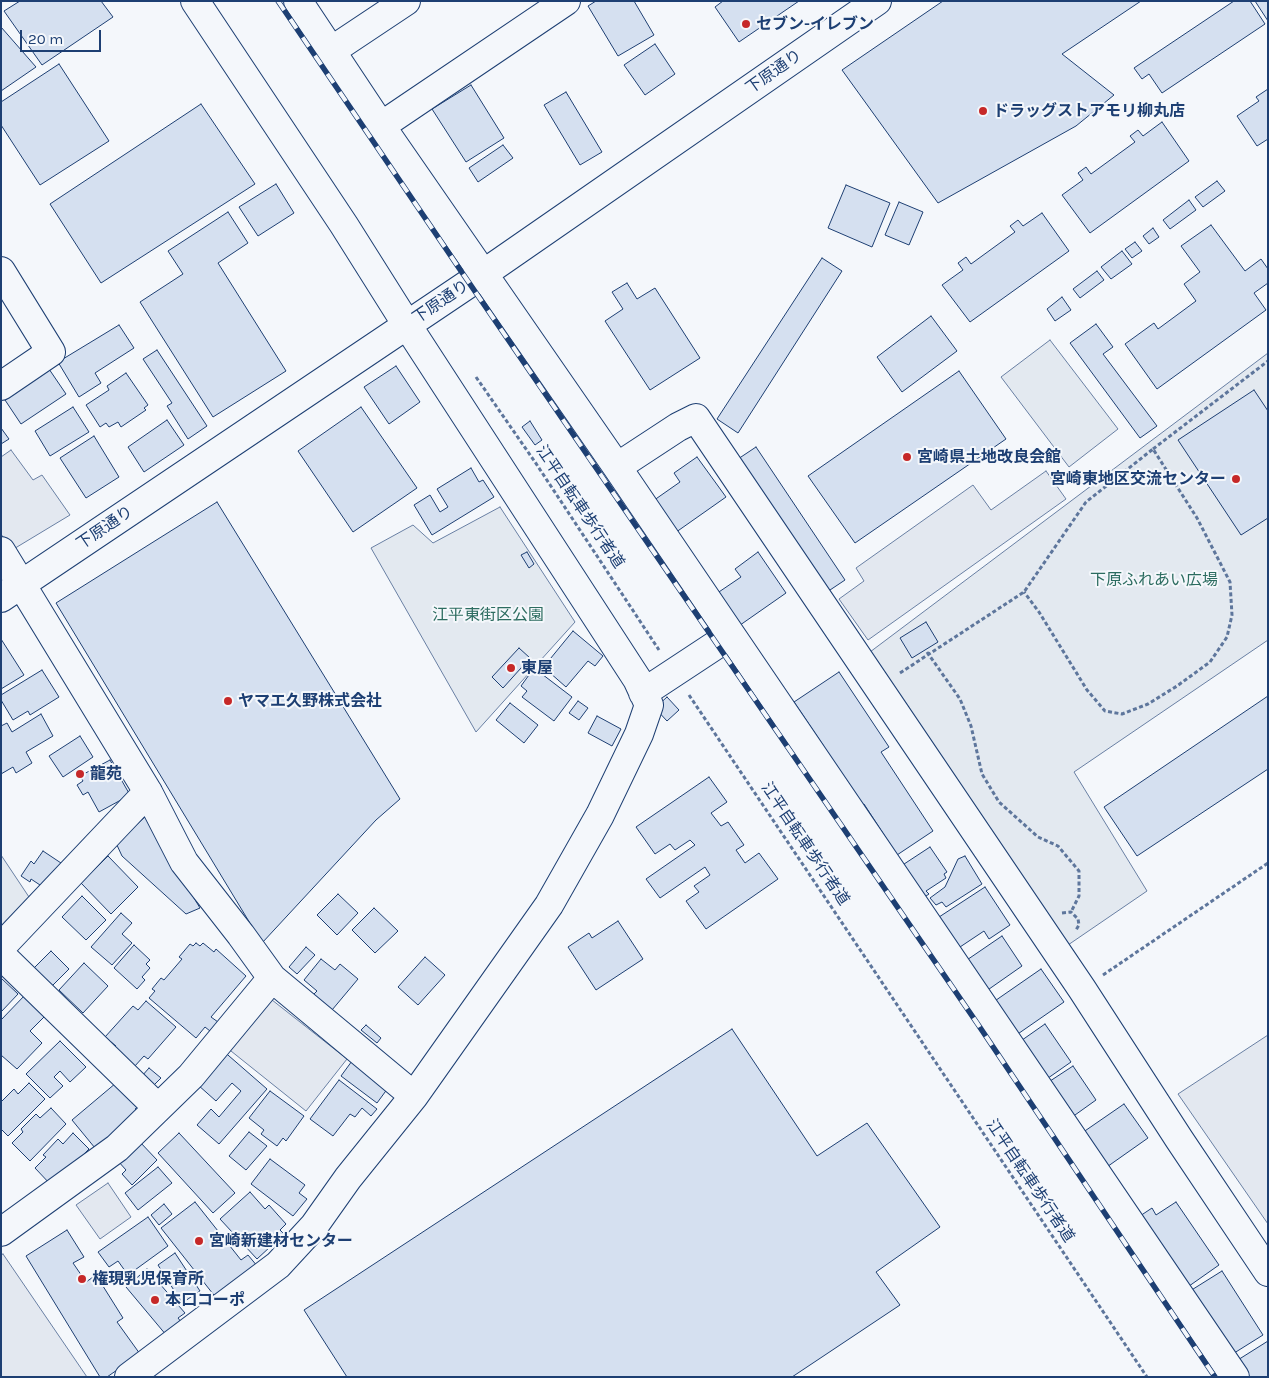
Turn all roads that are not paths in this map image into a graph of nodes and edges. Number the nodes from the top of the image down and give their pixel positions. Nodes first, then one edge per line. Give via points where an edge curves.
1 (195, 1) edge
2 (298, 1) edge
3 (406, 1) edge
4 (566, 1) edge
5 (877, 1) edge
6 (331, 51) junction
7 (381, 126) junction
8 (1, 271) edge
9 (483, 274) junction
10 (407, 325) junction
11 (1, 386) edge
12 (617, 467) junction
13 (1, 551) edge
14 (12, 591) edge
15 (731, 635) junction
16 (643, 693) junction
17 (148, 792) junction
18 (1, 947) edge
19 (1, 955) edge
20 (272, 978) junction
21 (414, 1096) junction
22 (158, 1108) junction
23 (1, 1232) edge
24 (1267, 1271) edge
25 (129, 1377) edge
26 (1235, 1377) edge

1 - 10 street
2 - 6 street
3 - 6 street
4 - 7 street
5 - 9 street, 下原通り
6 - 7 street
7 - 9 street
8 - 11 street via 51,352
9 - 10 street, 下原通り
9 - 12 street
10 - 14 street, 下原通り
10 - 16 street
12 - 15 street
12 - 24 street via 696,418 1082,989
13 - 14 street
14 - 17 street
15 - 16 street
15 - 26 street
16 - 21 street via 649,705 639,734 600,815 554,897
17 - 18 street
17 - 20 street via 184,862
19 - 22 street
20 - 21 street
20 - 22 street via 191,1076
21 - 25 street via 314,1226 278,1265
22 - 23 street via 117,1148

